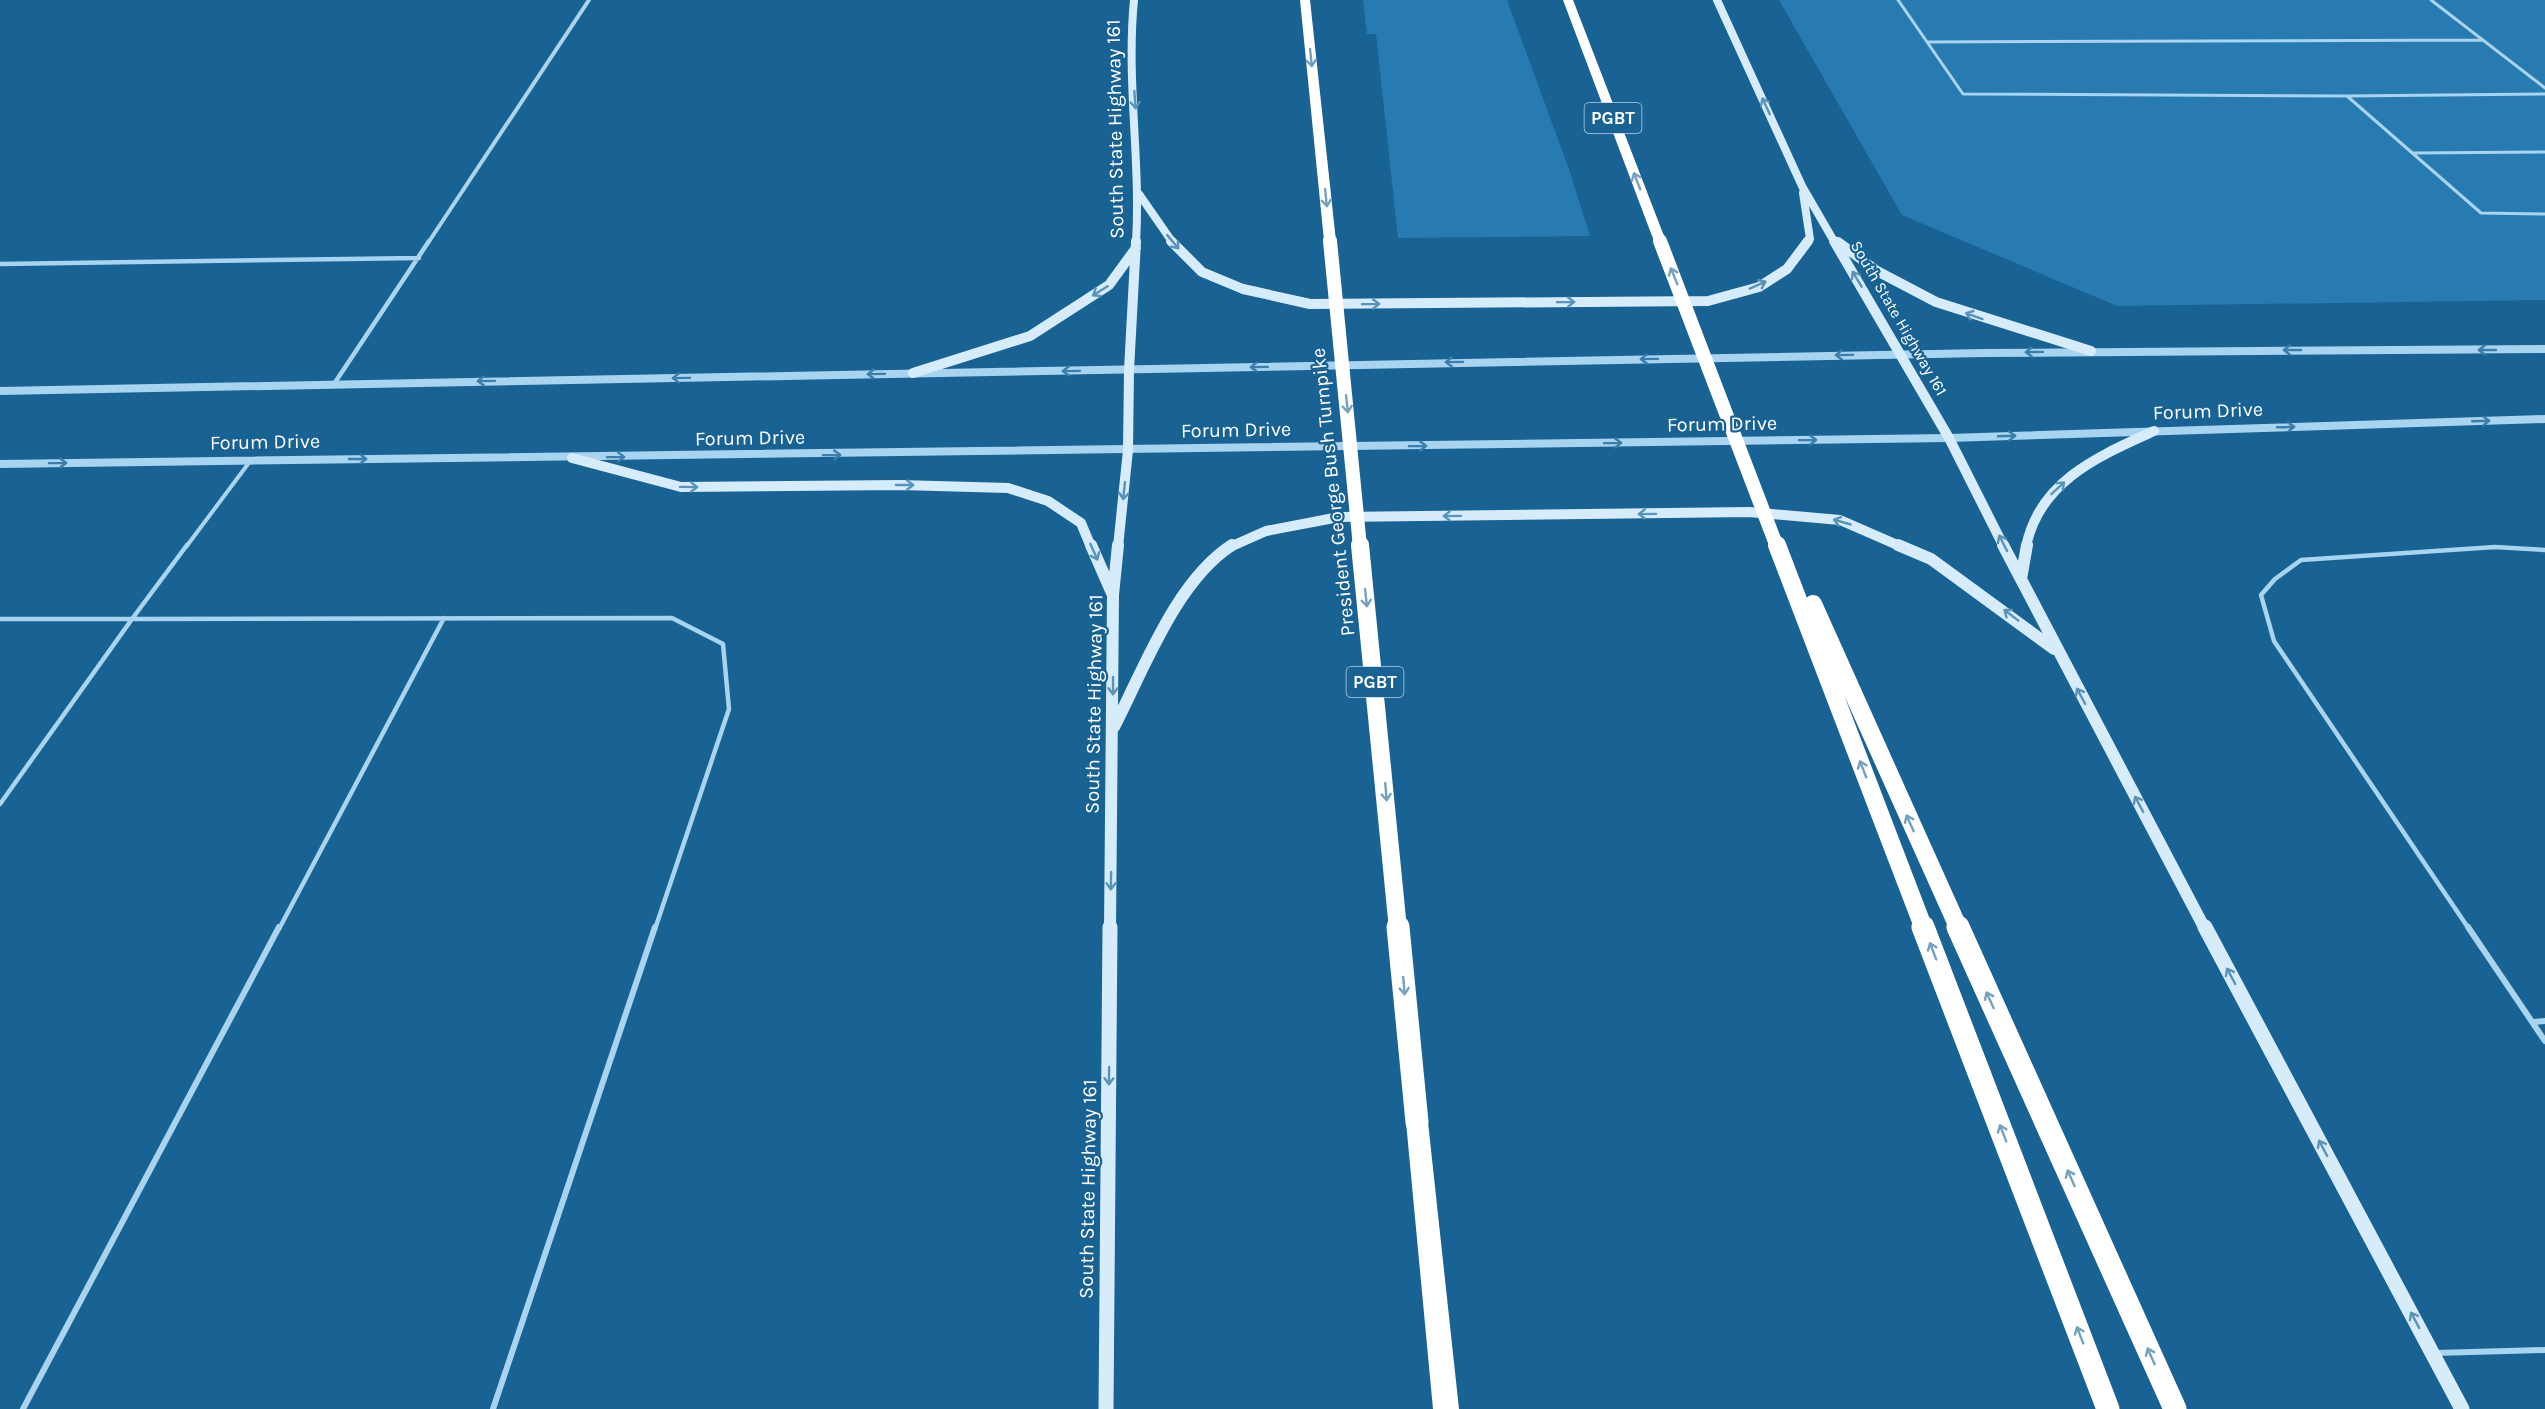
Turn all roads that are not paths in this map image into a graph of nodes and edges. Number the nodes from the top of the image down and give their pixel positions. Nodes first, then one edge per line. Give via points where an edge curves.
1 (589, 0) edge
2 (1134, 0) edge
3 (1305, 0) edge
4 (1568, 0) edge
5 (1717, 0) edge
6 (1898, 0) edge
7 (2431, 0) edge
8 (2482, 40) junction
9 (1927, 42) junction
10 (2545, 88) edge
11 (2545, 94) edge
12 (2347, 96) junction
13 (2545, 152) edge
14 (2413, 153) junction
15 (1802, 186) junction
16 (1139, 194) junction
17 (2545, 214) edge
18 (1832, 238) junction
19 (1137, 247) junction
20 (419, 258) junction
21 (0, 264) edge
22 (2545, 349) edge
23 (2091, 351) junction
24 (1902, 354) junction
25 (1711, 369) junction
26 (1130, 370) junction
27 (913, 373) junction
28 (334, 384) junction
29 (0, 391) edge
30 (2545, 419) edge
31 (2154, 431) junction
32 (1949, 438) junction
33 (1128, 450) junction
34 (572, 458) junction
35 (251, 460) junction
36 (0, 464) edge
37 (2545, 550) edge
38 (2021, 579) junction
39 (1113, 595) junction
40 (444, 618) junction
41 (0, 619) edge
42 (132, 619) junction
43 (2057, 651) junction
44 (1113, 729) junction
45 (0, 804) edge
46 (2532, 1022) junction
47 (2545, 1022) edge
48 (2545, 1041) edge
49 (1417, 1122) junction
50 (2545, 1350) edge
51 (2432, 1353) junction
52 (23, 1409) edge
53 (493, 1409) edge
54 (1106, 1409) edge
55 (1434, 1409) edge
56 (1446, 1409) edge
57 (2108, 1409) edge
58 (2175, 1409) edge
59 (2462, 1409) edge

1 - 20 street
2 -> 16 main road, South State Highway 161 via 1130,41
3 -> 49 highway, President George Bush Turnpike / PGBT, bridge
25 -> 4 highway, PGBT, bridge
15 -> 5 main road, South State Highway 161
6 - 9 lane
7 - 8 lane
8 - 9 lane
8 - 10 lane
9 - 12 lane via 1963,94
11 - 12 lane
12 - 14 lane
13 - 14 lane
14 - 17 lane via 2481,213
16 -> 15 main road via 1172,242 1202,272 1243,290 1310,304 1708,301 1759,287 1787,269 1810,239
15 - 18 main road, South State Highway 161
16 - 19 main road, South State Highway 161
23 -> 18 main road via 1936,302 1877,270
24 -> 18 main road, South State Highway 161
19 - 26 main road, South State Highway 161
19 -> 27 main road via 1109,285 1030,336
20 - 21 street
20 - 28 street
22 -> 23 street
23 -> 24 street
24 -> 26 street
24 - 32 main road, South State Highway 161
57 -> 25 highway, bridge
58 -> 25 highway, bridge via 1864,721
26 -> 27 street
26 - 33 main road, South State Highway 161
27 -> 28 street
28 - 29 street
31 -> 30 street, Forum Drive
32 -> 31 street, Forum Drive
38 -> 31 main road via 2032,524 2044,501 2098,457
33 -> 32 street, Forum Drive
38 -> 32 main road, South State Highway 161
34 -> 33 street, Forum Drive
33 -> 39 main road, South State Highway 161
35 -> 34 street, Forum Drive
34 -> 39 main road via 681,487 1008,488 1048,501 1081,523
36 -> 35 street, Forum Drive
35 - 42 lane
37 - 46 lane via 2494,547 2301,560 2261,595 2274,641
38 - 43 main road, South State Highway 161
39 -> 44 main road, South State Highway 161
40 - 42 lane
40 - 52 lane
40 - 53 lane via 672,618 723,644 729,709
41 - 42 lane
42 - 45 lane
43 -> 44 main road via 1931,559 1840,520 1749,512 1339,517 1283,526 1230,545 1188,588
51 -> 43 main road, South State Highway 161
44 -> 54 main road, South State Highway 161
46 - 47 lane
46 - 48 lane
49 - 55 highway
49 - 56 highway
50 - 51 lane
51 - 59 main road, South State Highway 161

